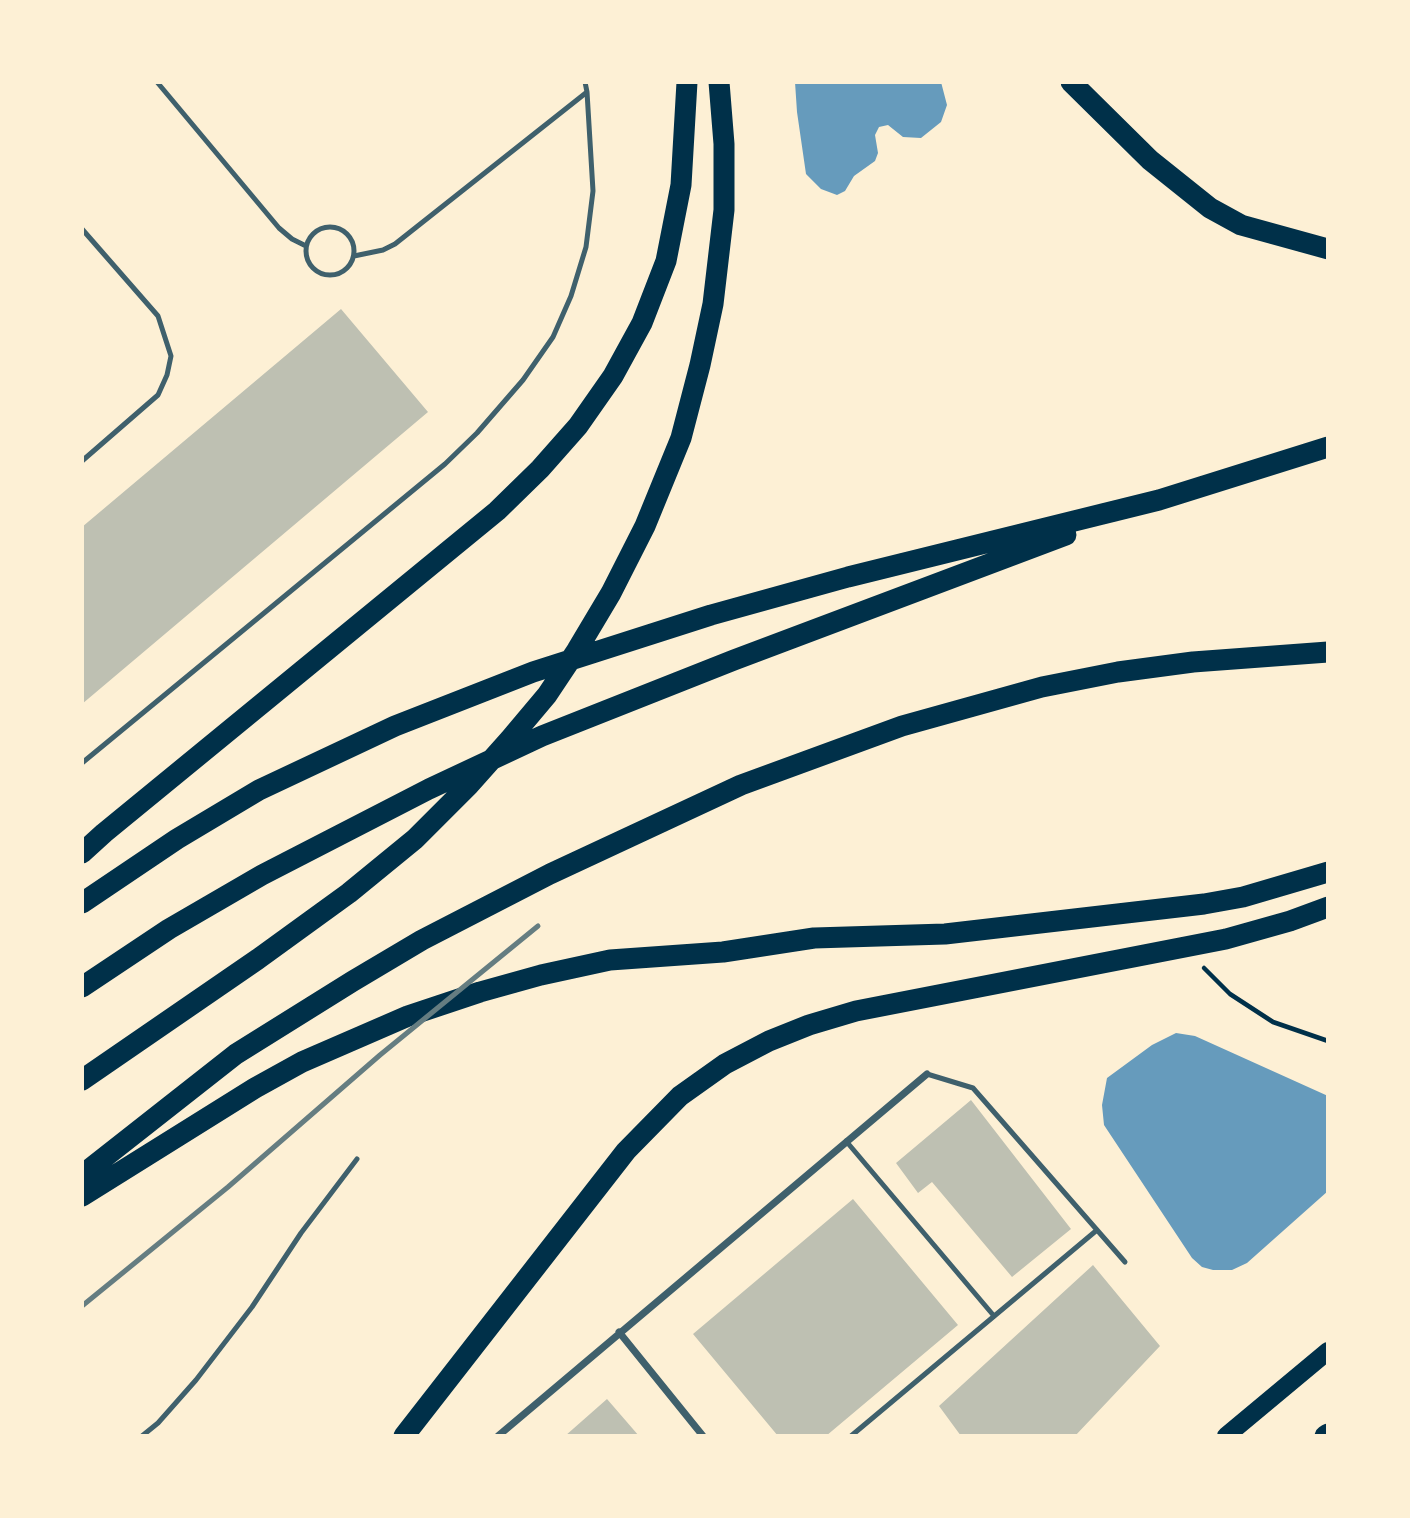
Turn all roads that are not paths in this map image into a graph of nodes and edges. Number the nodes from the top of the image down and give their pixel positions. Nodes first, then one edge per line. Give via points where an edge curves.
1 (157, 82) edge
2 (584, 82) edge
3 (687, 82) edge
4 (719, 82) edge
5 (1071, 82) edge
6 (587, 92) junction
7 (82, 229) edge
8 (306, 246) junction
9 (1328, 249) edge
10 (354, 256) junction
11 (1328, 440) edge
12 (1328, 447) edge
13 (82, 461) edge
14 (1280, 461) junction
15 (1159, 500) junction
16 (1328, 652) edge
17 (82, 763) edge
18 (82, 853) edge
19 (1328, 872) edge
20 (82, 903) edge
21 (1328, 906) edge
22 (82, 987) edge
23 (927, 1074) joint
24 (82, 1080) edge
25 (846, 1141) junction
26 (357, 1159) dead end
27 (82, 1175) edge
28 (82, 1196) edge
29 (1097, 1230) junction
30 (1125, 1262) dead end
31 (994, 1316) junction
32 (619, 1332) junction
33 (1328, 1351) edge
34 (142, 1436) edge
35 (404, 1436) edge
36 (498, 1436) edge
37 (703, 1436) edge
38 (851, 1436) edge
39 (1226, 1436) edge

1 - 8 lane via 279,228
2 - 6 lane
3 - 18 highway via 681,185 666,261 642,323 578,426 497,511
4 - 24 highway via 725,181 721,248 713,304 681,438 611,593 547,695 415,839 281,943
5 - 9 highway via 1150,160 1210,208 1241,225
6 - 10 lane via 395,244
6 - 17 lane via 593,191 586,247 553,337 523,380 445,464
7 - 13 lane via 158,316 171,356 158,395
8 - 10 lane via 309,264 325,275 344,272
8 - 10 lane via 316,230 335,227 351,237
11 - 14 highway
12 - 14 highway
14 - 15 highway
15 - 20 highway via 711,615 546,668 395,726 258,790
15 - 22 highway via 542,736 262,875
16 - 27 highway via 1193,662 1042,687 902,726 741,785 550,874 410,947 236,1054
19 - 28 highway via 1204,904 945,934 814,938 723,952 610,960 505,985 408,1016 302,1062
21 - 35 highway via 1226,939 856,1011 779,1037 725,1064 680,1096 626,1151
23 - 25 street
23 - 29 lane via 973,1088
25 - 31 lane
25 - 32 street
26 - 34 lane via 196,1380
29 - 30 lane
29 - 31 lane
31 - 38 lane
32 - 36 street
32 - 37 street
33 - 39 main road

